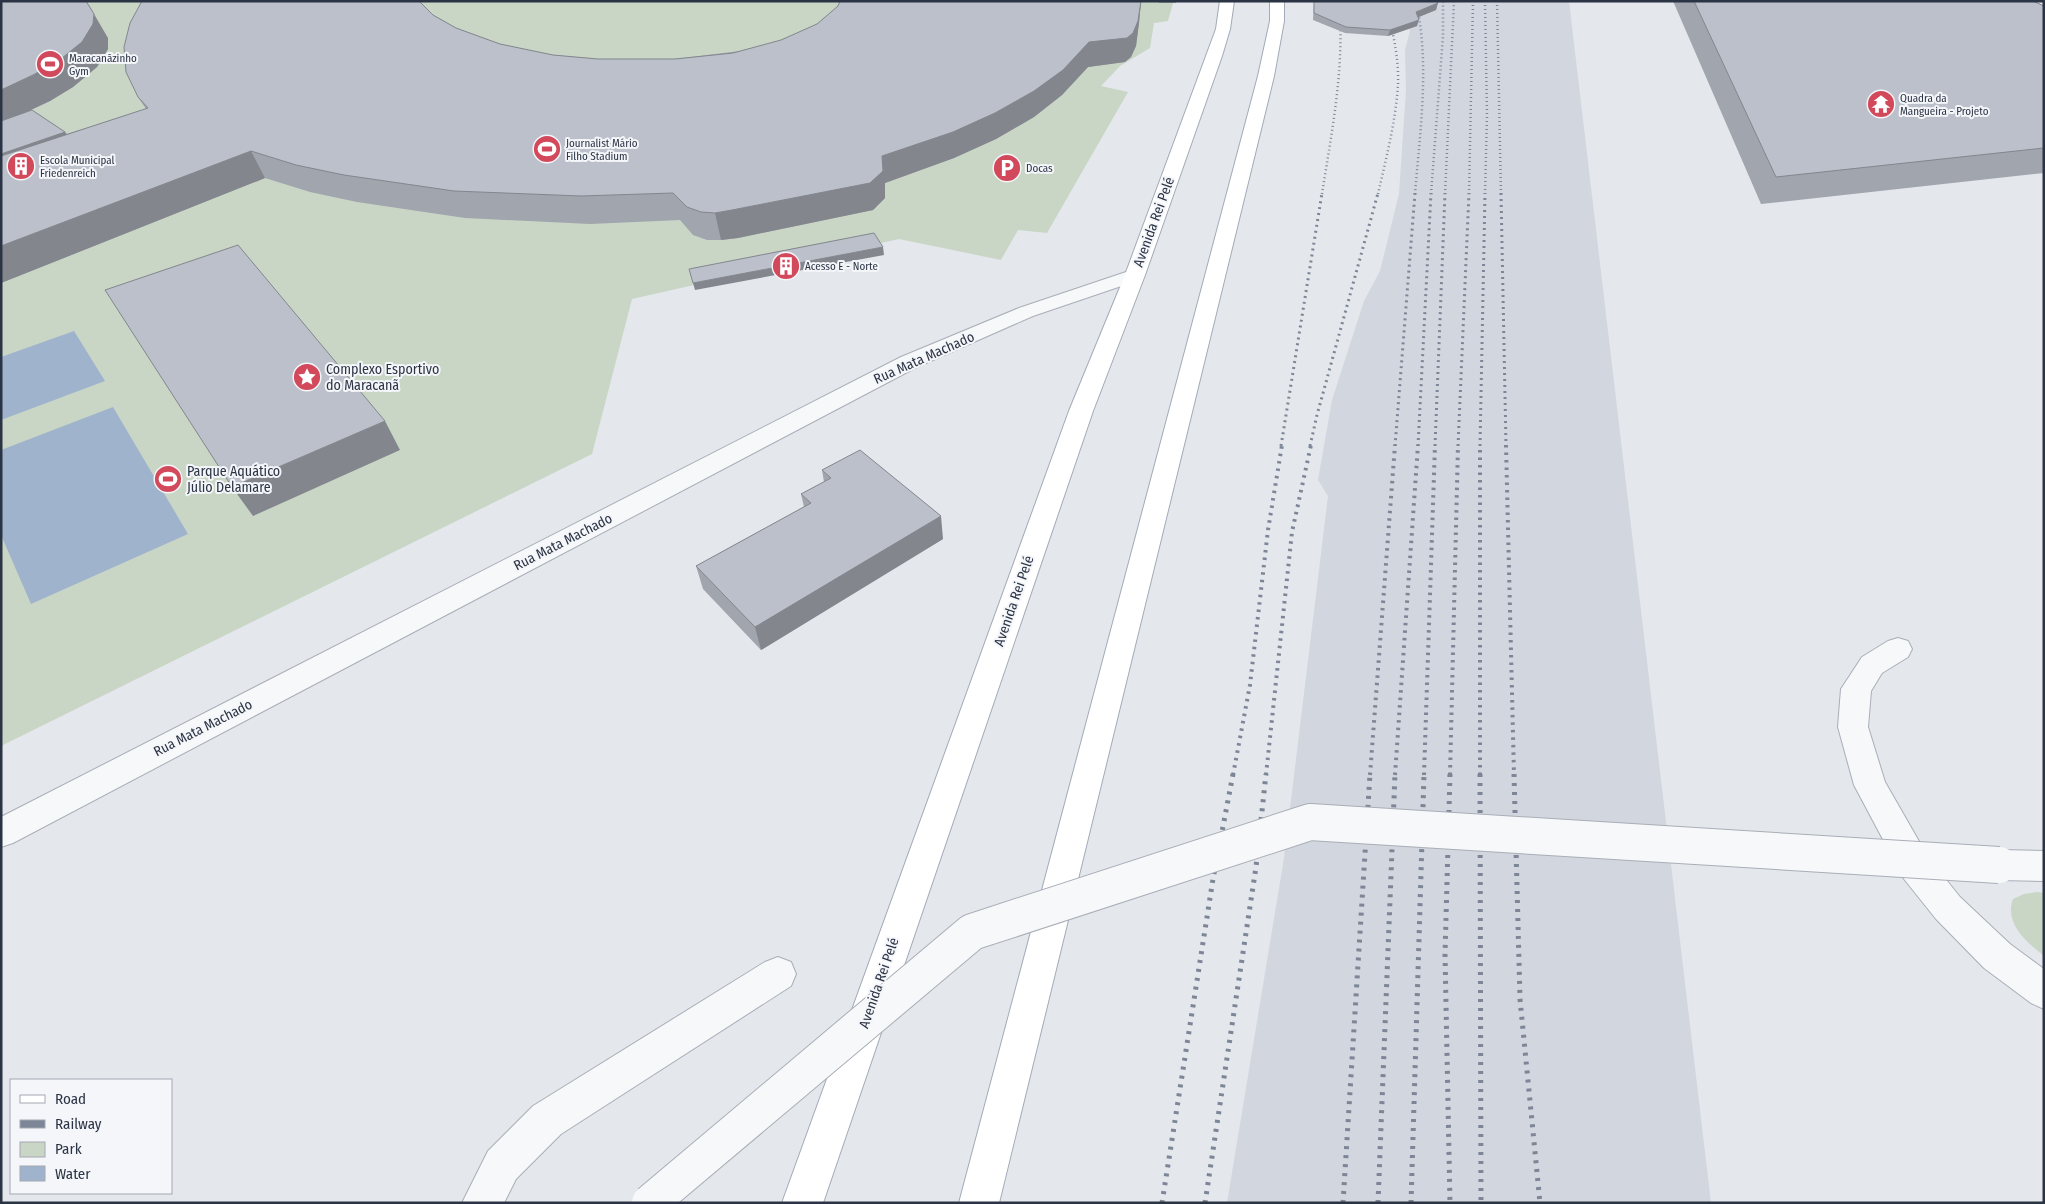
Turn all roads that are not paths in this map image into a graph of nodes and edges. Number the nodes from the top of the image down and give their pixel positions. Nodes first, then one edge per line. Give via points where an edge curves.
1 (1227, 1) edge
2 (1277, 1) edge
3 (1135, 275) junction
4 (1898, 649) dead end
5 (1, 833) edge
6 (2044, 866) edge
7 (778, 974) dead end
8 (2044, 991) edge
9 (482, 1203) edge
10 (650, 1203) edge
11 (802, 1203) edge
12 (979, 1203) edge

1 - 3 main road, Avenida Rei Pelé via 1217,47
2 - 12 main road via 1277,21 1266,76
3 - 5 street, Rua Mata Machado via 1026,312 909,362
3 - 11 main road, Avenida Rei Pelé via 1077,420
4 - 8 street via 1872,665 1856,689 1852,727 1870,785 1916,868 1948,908 1997,956
6 - 10 street, bridge via 1310,822 972,932
7 - 9 street via 547,1120 502,1164

